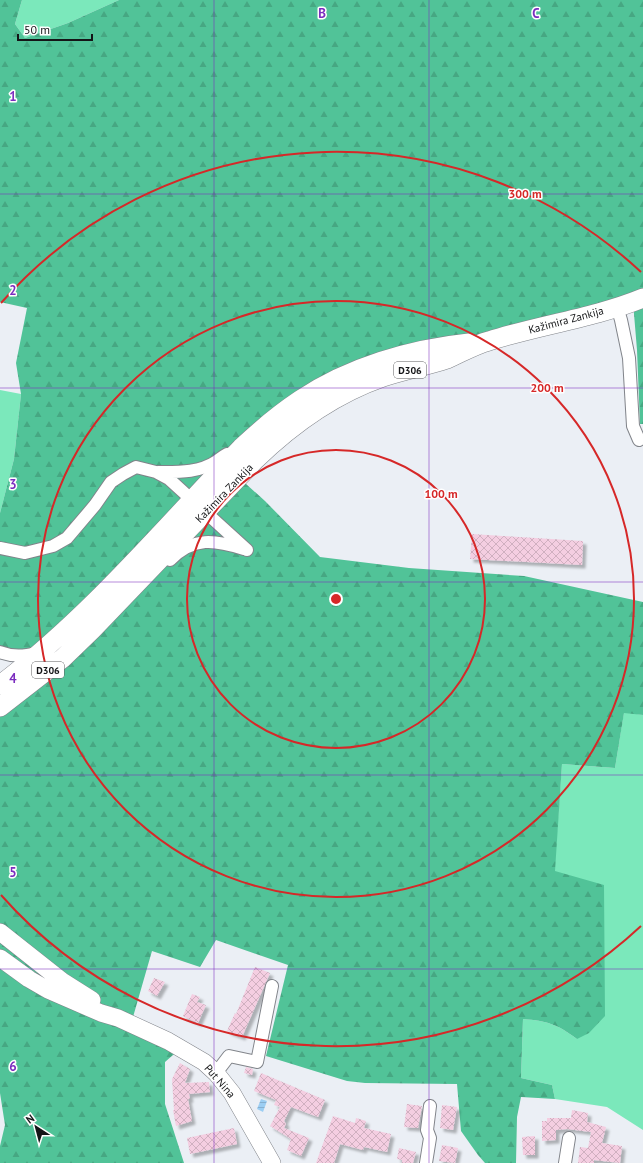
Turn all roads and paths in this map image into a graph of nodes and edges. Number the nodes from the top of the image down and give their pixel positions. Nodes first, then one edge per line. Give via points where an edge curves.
1 (643, 298) edge
2 (617, 307) junction
3 (488, 341) junction
4 (639, 440) dead end
5 (241, 448) junction
6 (156, 472) junction
7 (199, 505) junction
8 (0, 548) edge
9 (137, 583) junction
10 (0, 652) edge
11 (42, 652) junction
12 (0, 685) edge
13 (0, 707) edge
14 (0, 932) edge
15 (0, 958) edge
16 (272, 986) dead end
17 (118, 1018) junction
18 (216, 1073) junction
19 (430, 1106) dead end
20 (569, 1138) dead end
21 (272, 1163) edge
22 (426, 1163) edge
23 (565, 1163) edge

1 - 2 main road, Kažimira Zankija / D306
2 - 3 main road, Kažimira Zankija / D306
2 - 4 street via 629,358 633,426
3 - 5 main road, Kažimira Zankija / D306 via 412,353 349,374 301,399
3 - 7 main road, Kažimira Zankija / D306 via 447,358 382,378 332,401 268,447
5 - 6 street via 197,469
5 - 7 main road, Kažimira Zankija / D306
6 - 7 street via 169,479
6 - 8 street via 136,467 122,474 111,482 67,538 53,546 25,554
7 - 9 main road, Kažimira Zankija / D306
7 - 9 street via 247,550 221,542 193,544 180,550 160,570
7 - 11 main road, Kažimira Zankija / D306
9 - 13 main road, Kažimira Zankija / D306 via 63,658
10 - 11 street via 25,656
11 - 12 main road, Kažimira Zankija / D306
14 - 17 main road, Put Nina via 62,981
15 - 17 main road, Put Nina via 48,990
16 - 18 street via 257,1062 229,1056
17 - 18 main road, Put Nina via 181,1048
18 - 21 main road, Put Nina via 232,1093
19 - 22 street via 427,1130 430,1138
20 - 23 street

